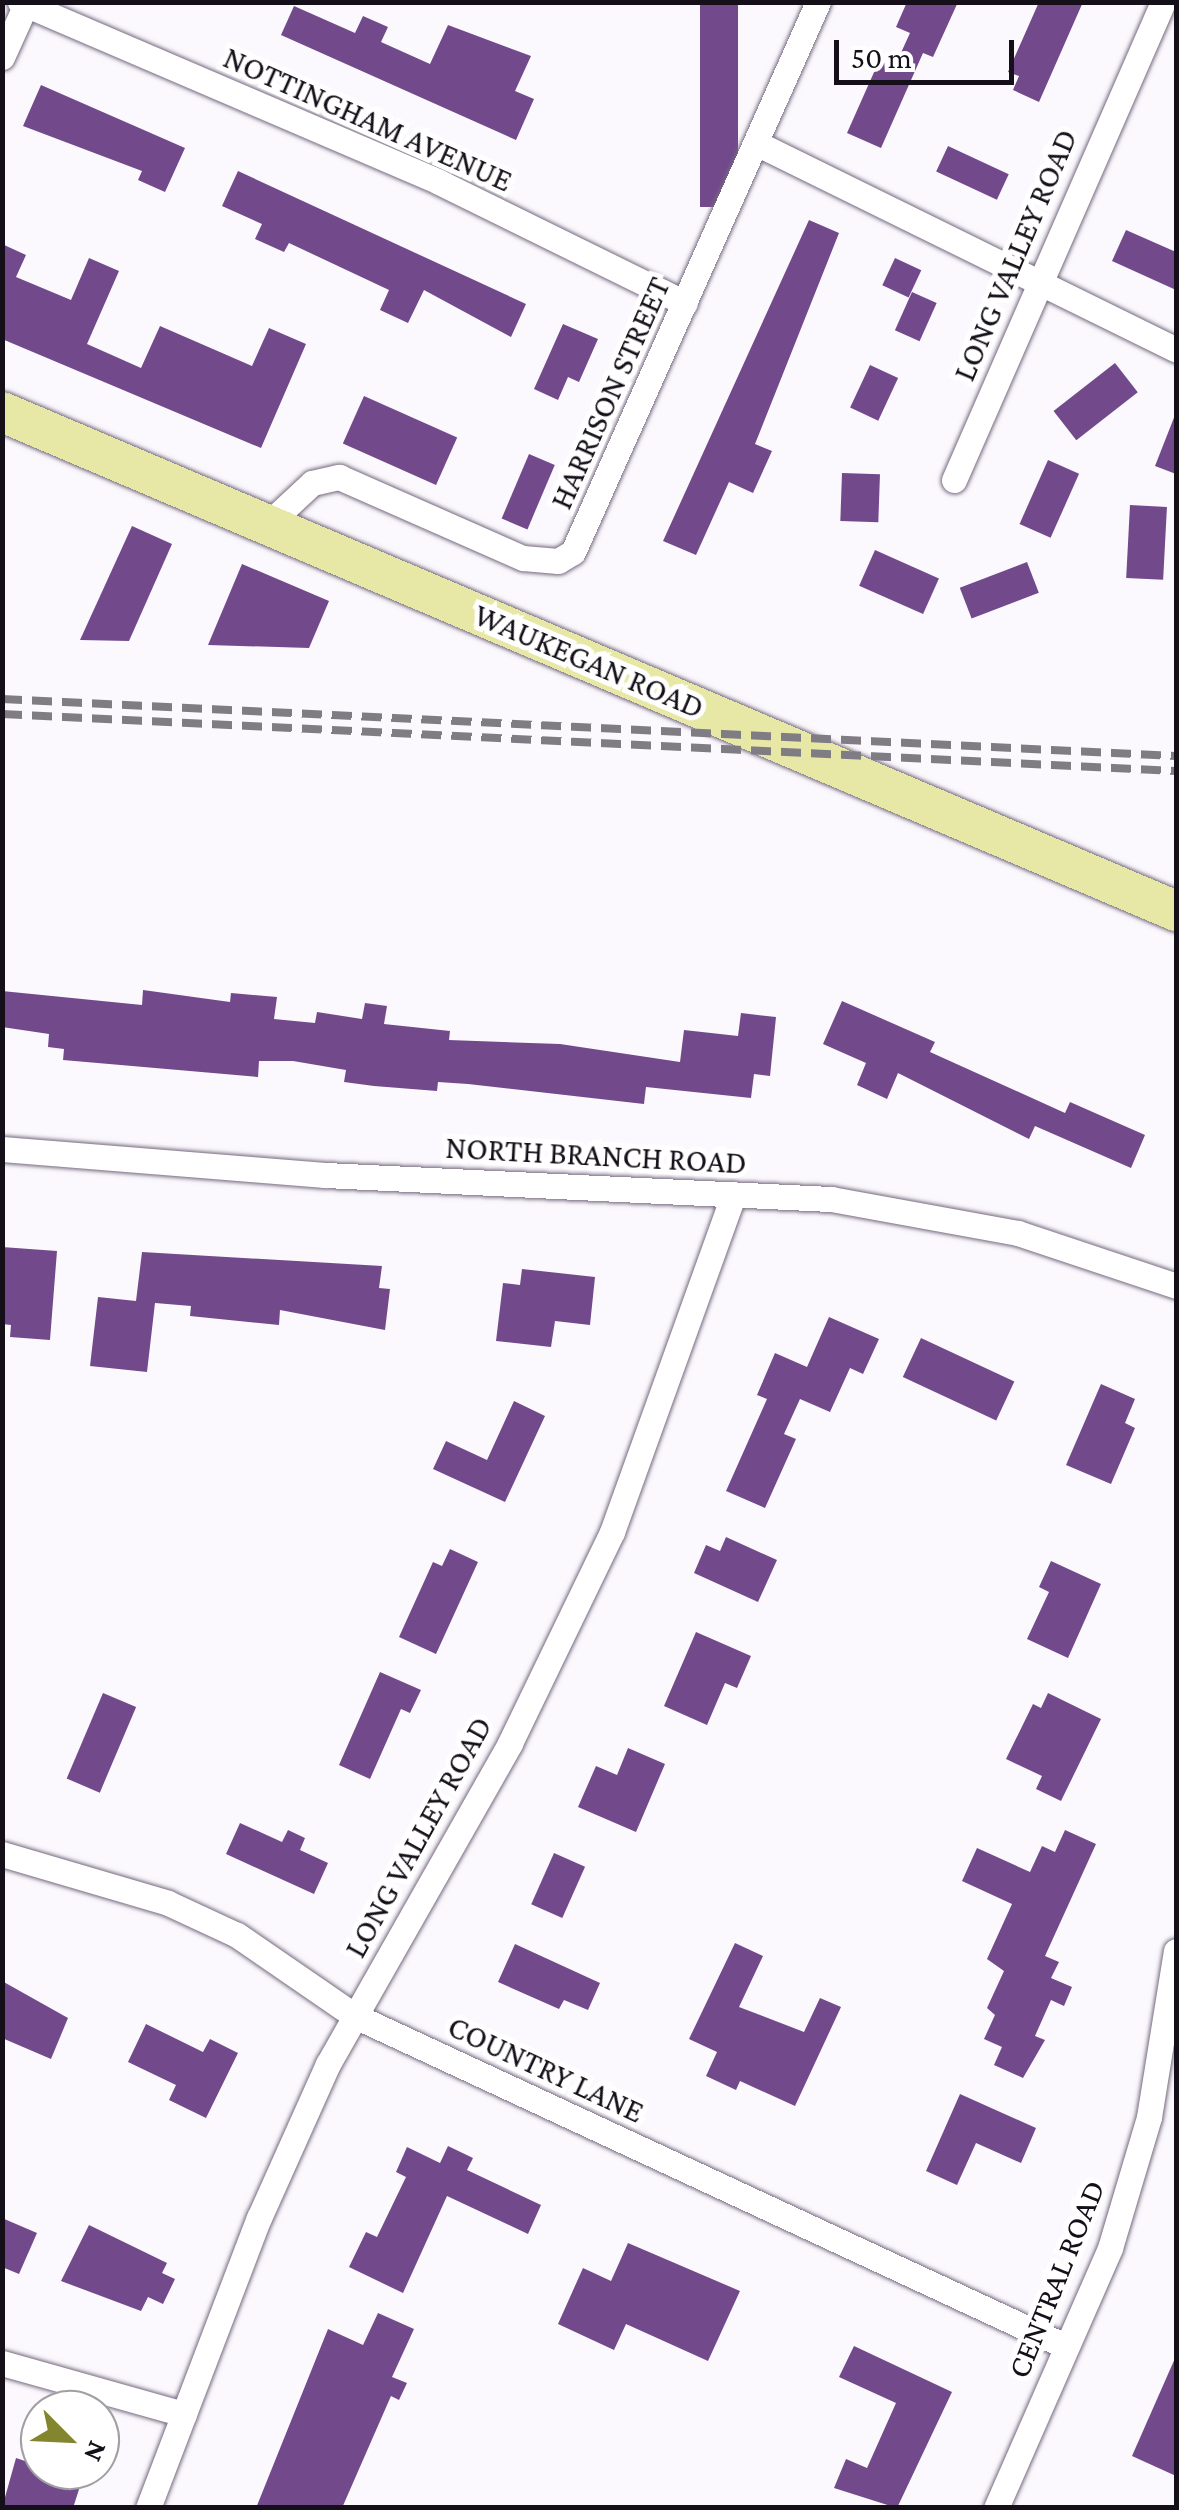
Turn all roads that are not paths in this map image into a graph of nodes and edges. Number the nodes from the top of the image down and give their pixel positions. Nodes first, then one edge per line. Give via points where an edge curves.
1 (818, 2) edge
2 (1162, 2) edge
3 (25, 3) edge
4 (2, 57) edge
5 (756, 143) junction
6 (1034, 284) junction
7 (685, 303) junction
8 (1176, 350) edge
9 (2, 412) edge
10 (954, 480) dead end
11 (268, 524) junction
12 (1176, 911) edge
13 (2, 1149) edge
14 (734, 1194) junction
15 (1176, 1286) edge
16 (2, 1854) edge
17 (1176, 1951) edge
18 (355, 2016) junction
19 (1065, 2346) junction
20 (2, 2362) edge
21 (184, 2414) junction
22 (148, 2508) edge
23 (996, 2508) edge

1 - 5 street, HARRISON STREET
2 - 6 street, LONG VALLEY ROAD
3 - 4 street
3 - 7 street, NOTTINGHAM AVENUE via 438,182
5 - 6 street
5 - 7 street, HARRISON STREET
6 - 8 street
6 - 10 street, LONG VALLEY ROAD
7 - 11 street, HARRISON STREET via 583,535 558,561 523,558 339,477 312,483
9 - 11 main road, WAUKEGAN ROAD
11 - 12 main road, WAUKEGAN ROAD
13 - 14 street, NORTH BRANCH ROAD
14 - 15 street, NORTH BRANCH ROAD via 938,1215
14 - 18 street, LONG VALLEY ROAD via 604,1548 510,1743
16 - 18 street, COUNTRY LANE via 105,1880 203,1919
17 - 19 street, CENTRAL ROAD via 1134,2172
18 - 19 street, COUNTRY LANE
18 - 21 street, LONG VALLEY ROAD via 258,2218
19 - 23 street, CENTRAL ROAD
20 - 21 street
21 - 22 street, LONG VALLEY ROAD

